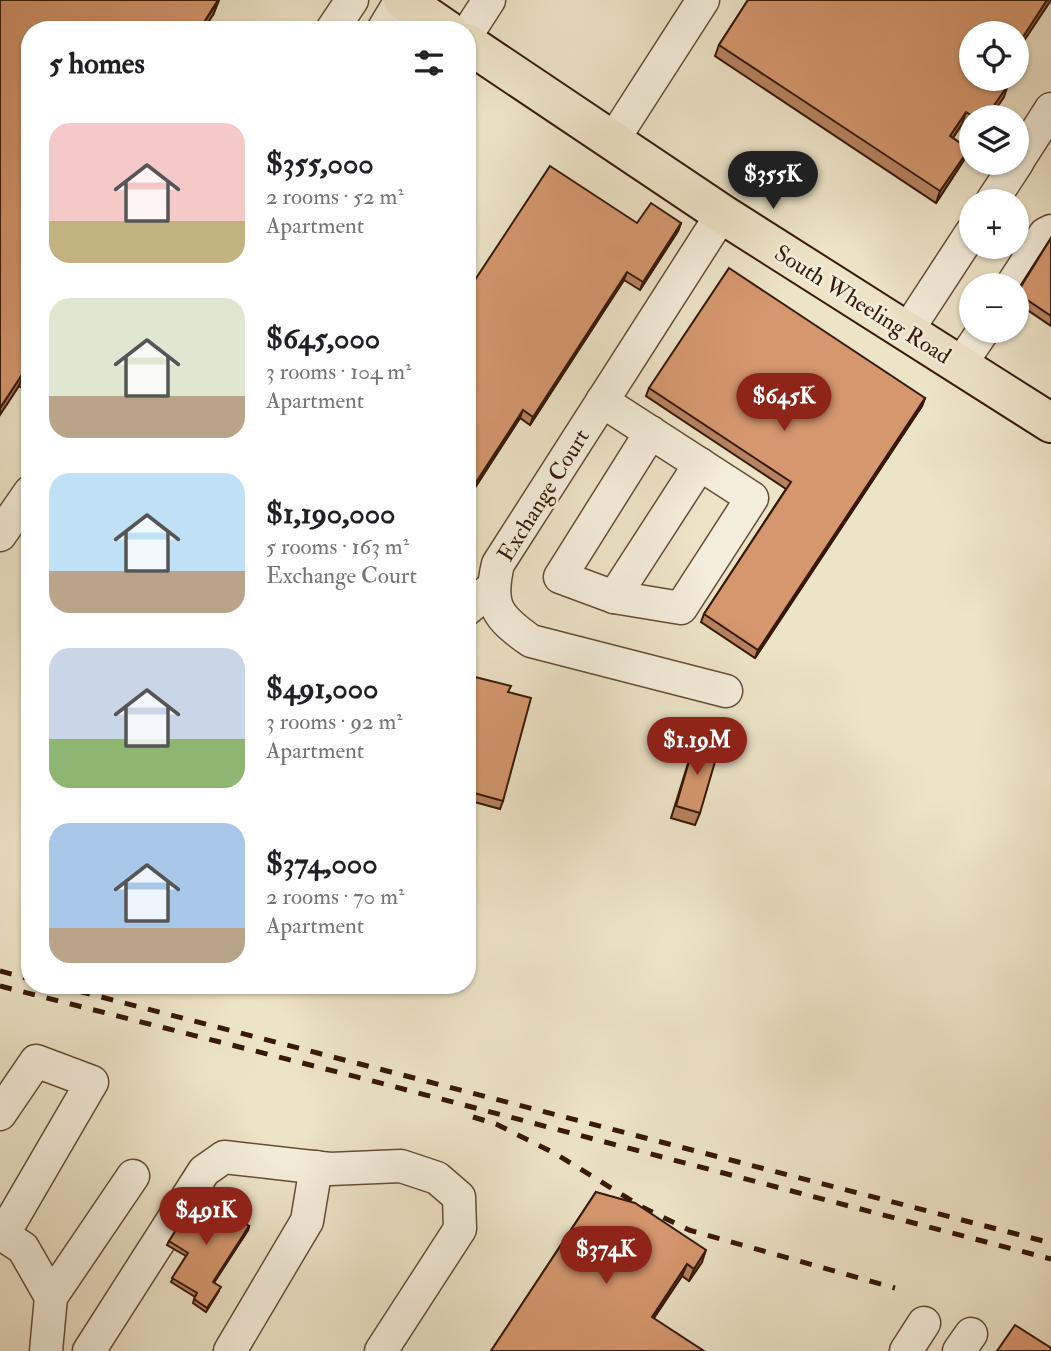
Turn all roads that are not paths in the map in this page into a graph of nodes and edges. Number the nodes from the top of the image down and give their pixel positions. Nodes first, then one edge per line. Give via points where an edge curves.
1 (352, 0) edge
2 (402, 0) edge
3 (489, 0) edge
4 (703, 0) edge
5 (338, 21) edge
6 (389, 21) edge
7 (434, 21) edge
8 (475, 21) edge
9 (476, 49) edge
10 (1051, 109) edge
11 (613, 140) junction
12 (1029, 144) edge
13 (722, 214) junction
14 (1051, 231) edge
15 (959, 251) edge
16 (1020, 273) edge
17 (907, 331) junction
18 (975, 343) edge
19 (960, 365) junction
20 (602, 401) junction
21 (1051, 423) edge
22 (650, 432) junction
23 (699, 464) junction
24 (21, 505) edge
25 (0, 535) edge
26 (492, 588) junction
27 (614, 597) junction
28 (476, 601) edge
29 (726, 691) dead end
30 (0, 1114) edge
31 (316, 1167) junction
32 (133, 1176) dead end
33 (51, 1297) junction
34 (924, 1323) dead end
35 (46, 1351) edge
36 (89, 1351) edge
37 (230, 1351) edge
38 (381, 1351) edge
39 (906, 1351) edge

1 - 5 street
2 - 6 street
2 - 7 main road
3 - 8 street
4 - 11 street
9 - 11 main road, South Wheeling Road
10 - 12 street
11 - 13 main road, South Wheeling Road
13 - 17 main road, South Wheeling Road
13 - 20 street, Exchange Court
14 - 16 street
15 - 17 street
17 - 19 main road, South Wheeling Road
18 - 19 street
19 - 21 main road, South Wheeling Road
20 - 22 street
20 - 26 street, Exchange Court via 498,564
22 - 23 street
22 - 27 street via 559,577
23 - 27 street
23 - 27 street via 752,498 681,608
24 - 25 street
26 - 28 street
26 - 29 street, Exchange Court via 499,613 531,640
30 - 33 street via 36,1061 92,1082 3,1235 23,1248
31 - 36 street via 224,1157 204,1171
31 - 37 street via 307,1221
31 - 38 street via 401,1166 438,1178 460,1197 460,1228
32 - 33 street
33 - 35 street
34 - 39 street

